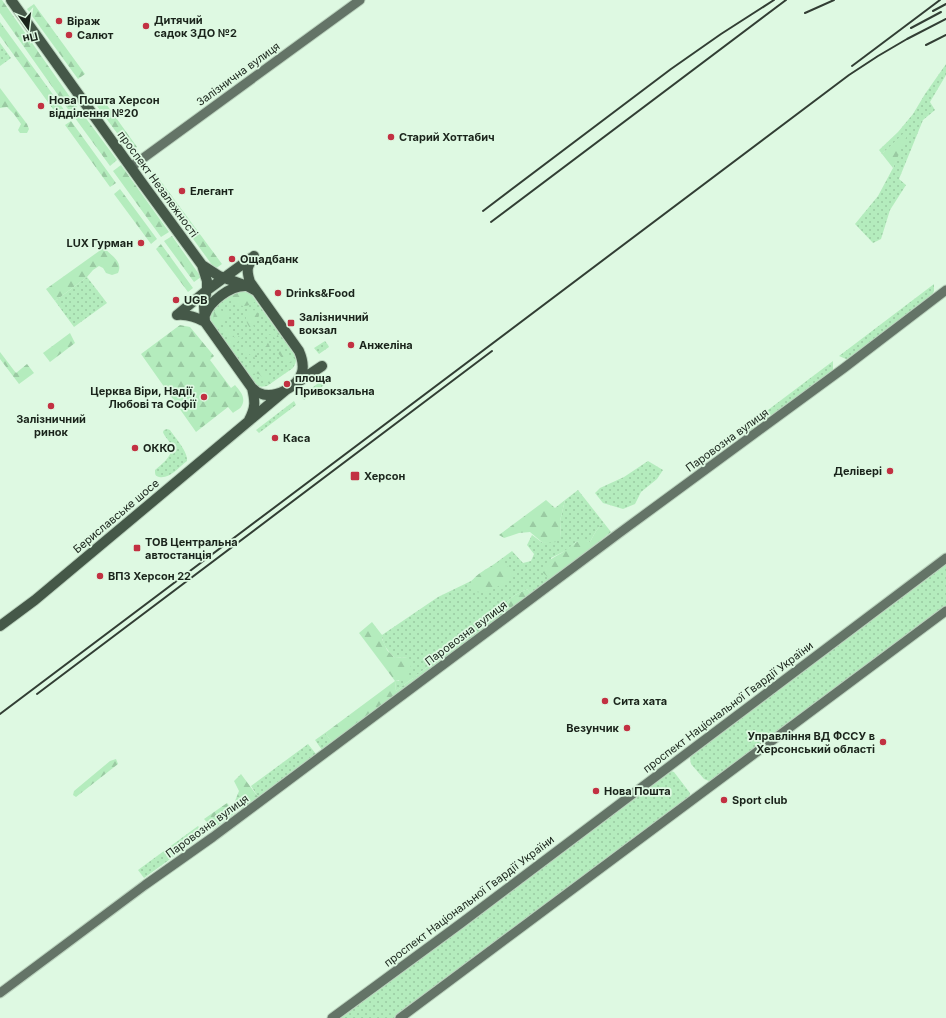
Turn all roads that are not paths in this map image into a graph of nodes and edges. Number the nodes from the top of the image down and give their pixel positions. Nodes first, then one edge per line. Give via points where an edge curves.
1 (11, 0) edge
2 (360, 0) edge
3 (131, 167) junction
4 (202, 265) junction
5 (223, 278) junction
6 (245, 285) junction
7 (946, 290) edge
8 (206, 291) junction
9 (256, 291) junction
10 (205, 319) junction
11 (299, 351) junction
12 (290, 387) junction
13 (252, 388) junction
14 (247, 423) junction
15 (946, 558) edge
16 (946, 612) edge
17 (0, 626) edge
18 (0, 994) edge
19 (332, 1018) edge
20 (400, 1018) edge

1 - 3 main road, проспект Незалежності
2 - 3 street, Залізнична вулиця
3 - 4 main road, проспект Незалежності
4 - 5 main road, проспект Незалежності
4 - 8 main road, проспект Незалежності via 207,281
5 - 6 main road, проспект Незалежності
5 - 8 main road
5 - 9 main road via 254,256 247,267 247,273
6 - 9 main road, проспект Незалежності
6 - 10 main road via 232,289 212,303
7 - 18 street, Паровозна вулиця
8 - 10 main road, проспект Незалежності
8 - 10 main road via 177,315
9 - 11 main road
10 - 13 main road
11 - 12 main road via 303,361 302,374
11 - 12 main road via 306,358 322,366
12 - 13 main road via 266,395
12 - 14 main road, Бериславське шосе
13 - 14 main road, Бериславське шосе via 254,408
14 - 17 main road, Бериславське шосе via 35,600
15 - 19 street, проспект Національної Гвардії України
16 - 20 street

